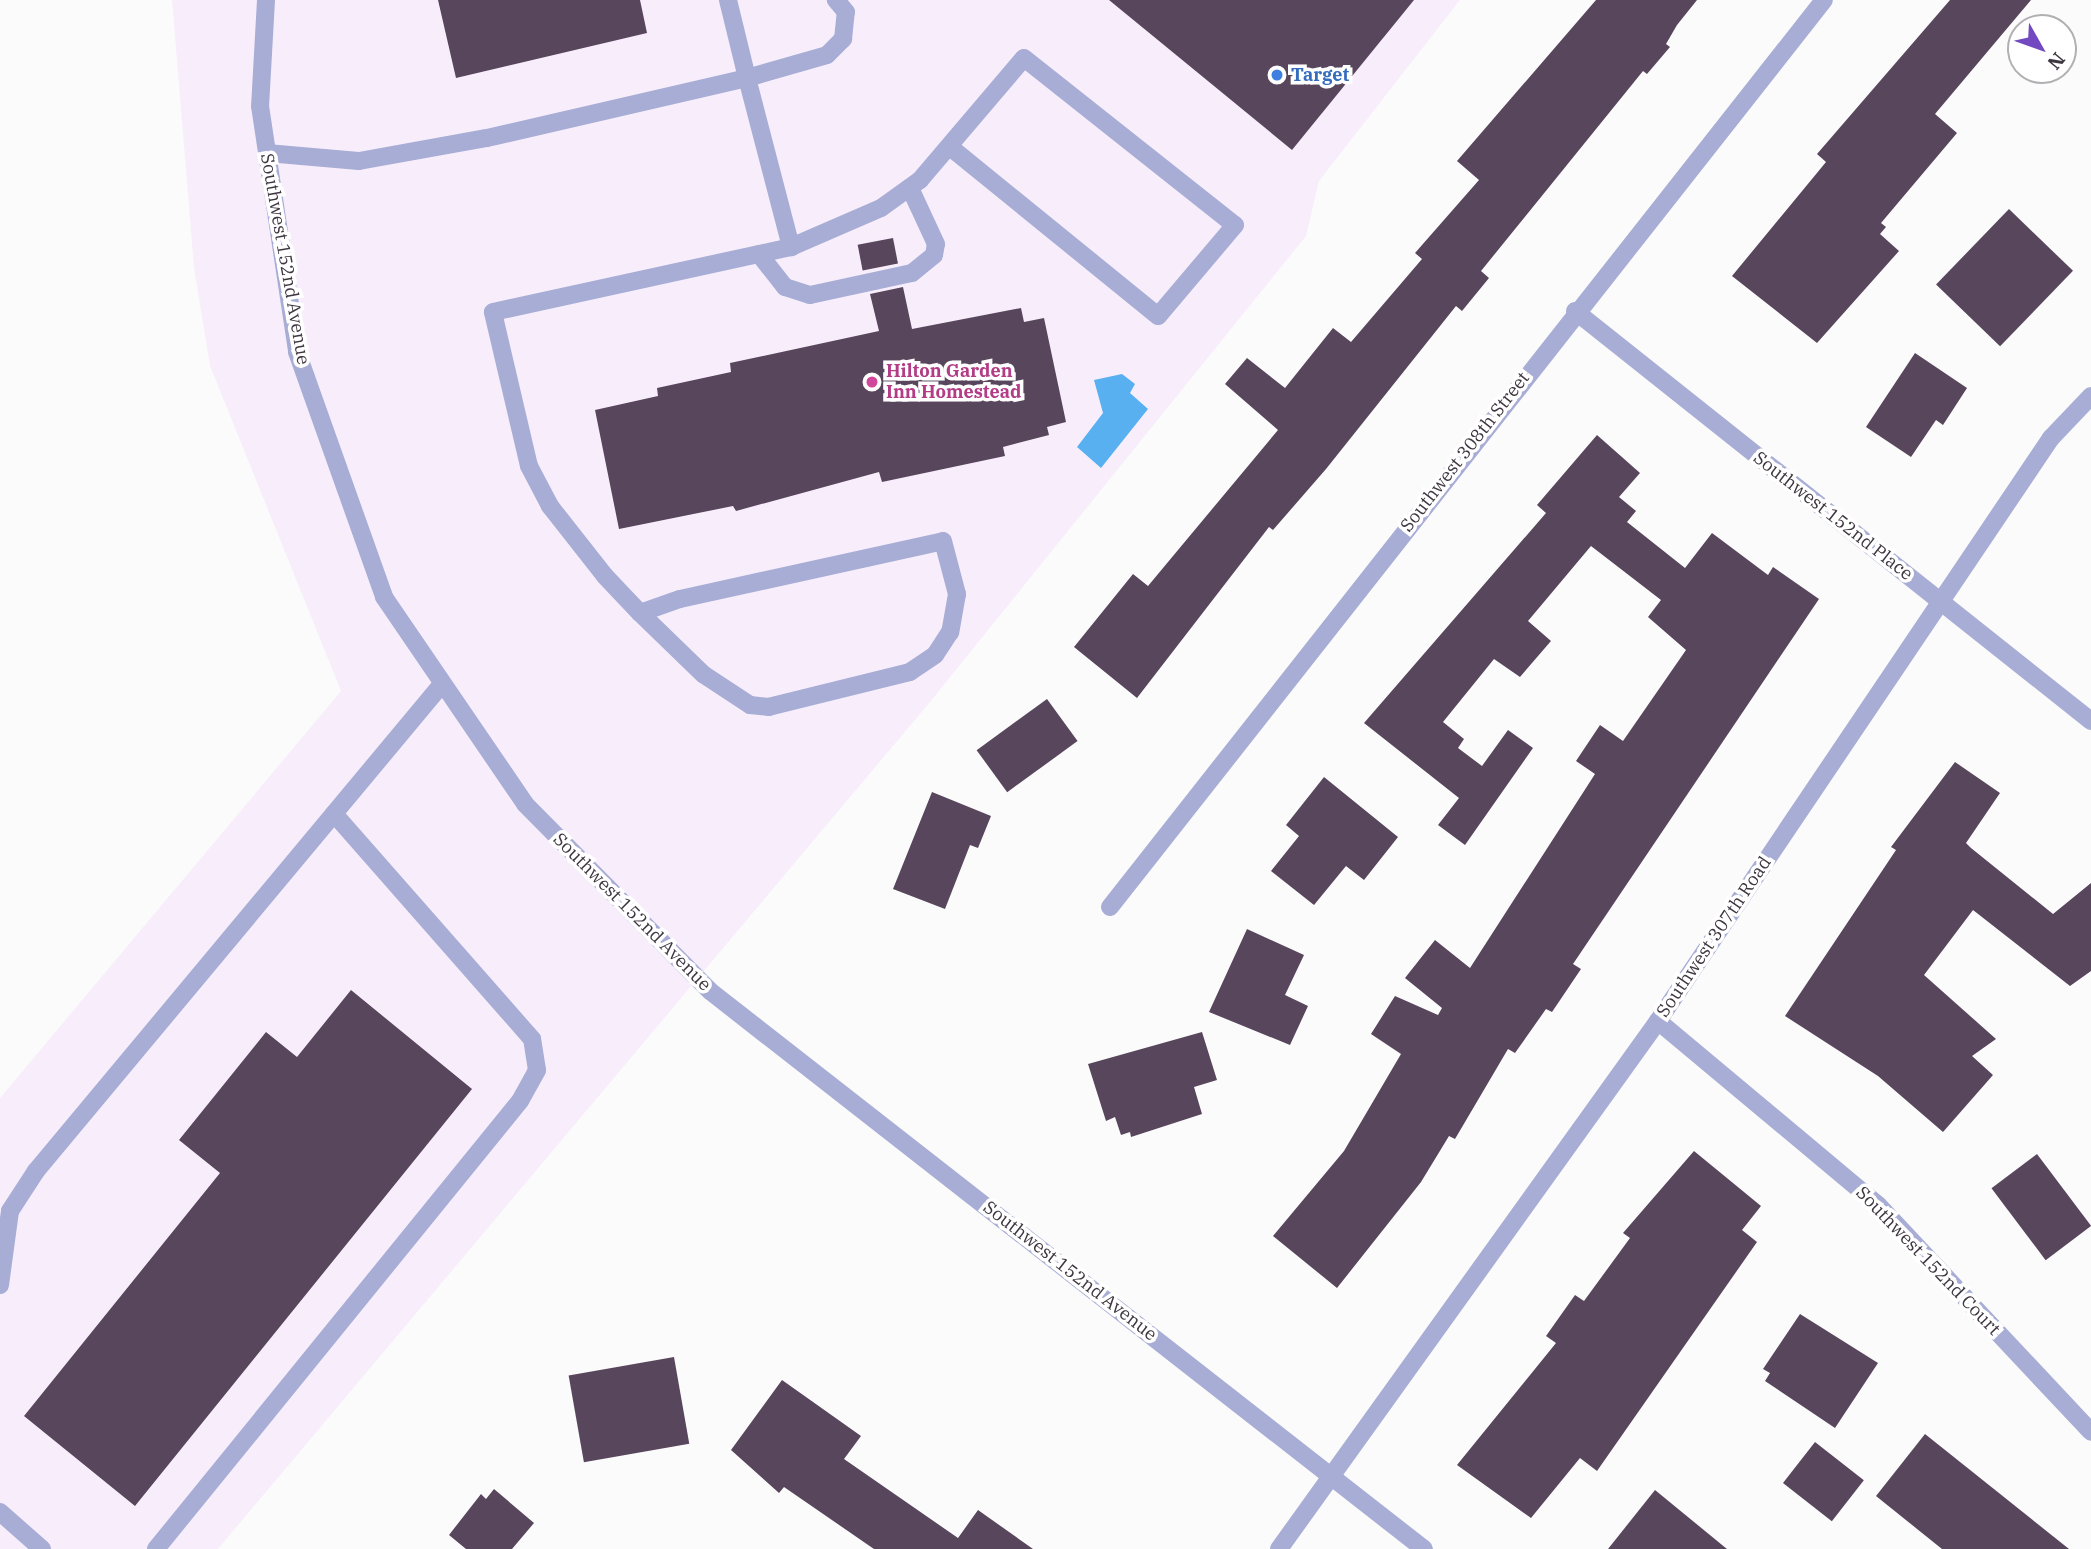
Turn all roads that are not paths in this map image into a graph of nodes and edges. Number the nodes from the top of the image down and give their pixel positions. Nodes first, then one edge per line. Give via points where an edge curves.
1 (266, 0) edge
2 (728, 0) edge
3 (836, 0) edge
4 (1824, 0) edge
5 (747, 78) junction
6 (950, 147) junction
7 (267, 153) junction
8 (910, 188) junction
9 (791, 247) junction
10 (760, 254) junction
11 (1575, 311) junction
12 (2091, 396) edge
13 (1942, 602) junction
14 (640, 613) junction
15 (442, 684) junction
16 (2091, 721) edge
17 (334, 814) junction
18 (1110, 907) dead end
19 (1658, 1020) junction
20 (0, 1285) edge
21 (2091, 1432) edge
22 (1335, 1478) junction
23 (0, 1511) edge
24 (42, 1549) edge
25 (156, 1549) edge
26 (1279, 1549) edge
27 (1424, 1549) edge

1 - 7 street, Southwest 152nd Avenue via 260,106
2 - 5 street
3 - 5 street via 846,12 843,39 827,55
4 - 11 street, Southwest 308th Street
5 - 7 street via 487,138 359,160
5 - 9 street
6 - 6 street via 1024,58 1235,225 1158,316
6 - 8 street
7 - 15 street, Southwest 152nd Avenue via 297,352 384,597
8 - 9 street via 881,208
8 - 10 street via 936,244 934,255 912,273 810,295 785,287
9 - 10 street
10 - 14 street via 493,312 521,436 538,486 575,542
11 - 13 street, Southwest 152nd Place
11 - 18 street, Southwest 308th Street
12 - 13 street, Southwest 307th Road via 2051,438
13 - 16 street, Southwest 152nd Place
13 - 19 street, Southwest 307th Road
14 - 14 street via 726,694 769,707 910,672 935,655 950,632 957,594 943,541 680,599
15 - 17 street
15 - 22 street, Southwest 152nd Avenue via 525,804 710,991
17 - 20 street via 37,1171 10,1211
17 - 25 street via 532,1039 537,1070 520,1101
19 - 21 street, Southwest 152nd Court via 1878,1205
19 - 22 street, Southwest 307th Road
22 - 26 street, Southwest 307th Road
22 - 27 street, Southwest 152nd Avenue
23 - 24 street

